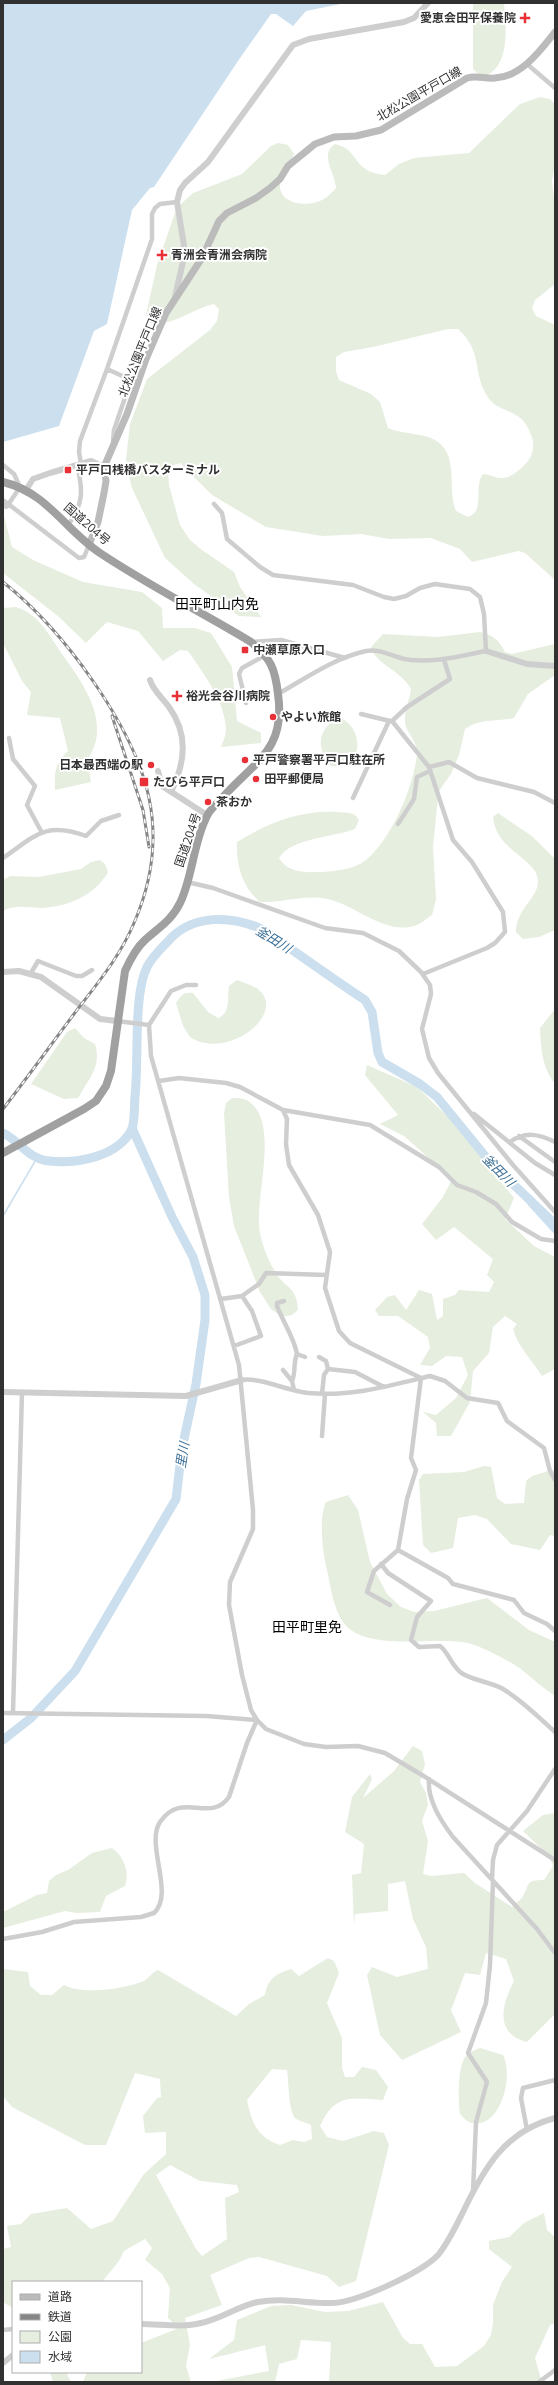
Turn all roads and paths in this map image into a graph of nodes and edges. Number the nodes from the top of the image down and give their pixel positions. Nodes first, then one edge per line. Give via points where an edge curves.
1 (428, 3) edge
2 (555, 32) edge
3 (527, 64) junction
4 (555, 88) edge
5 (177, 202) junction
6 (175, 298) junction
7 (107, 369) junction
8 (113, 446) junction
9 (79, 464) junction
10 (3, 465) edge
11 (104, 467) junction
12 (3, 482) edge
13 (23, 489) junction
14 (3, 500) edge
15 (214, 504) dead end
16 (6, 505) edge
17 (68, 525) junction
18 (89, 545) junction
19 (251, 642) junction
20 (486, 651) junction
21 (266, 655) junction
22 (345, 658) junction
23 (444, 660) junction
24 (555, 666) edge
25 (150, 680) dead end
26 (278, 694) junction
27 (246, 703) dead end
28 (361, 714) dead end
29 (390, 721) junction
30 (9, 738) dead end
31 (429, 769) junction
32 (158, 771) dead end
33 (171, 792) junction
34 (354, 798) dead end
35 (555, 803) edge
36 (119, 815) dead end
37 (207, 815) junction
38 (398, 824) dead end
39 (41, 831) junction
40 (3, 858) edge
41 (187, 882) junction
42 (92, 970) dead end
43 (3, 972) edge
44 (31, 973) junction
45 (423, 974) junction
46 (196, 985) dead end
47 (119, 1020) junction
48 (147, 1024) junction
49 (159, 1081) junction
50 (467, 1108) junction
51 (283, 1110) junction
52 (519, 1136) junction
53 (510, 1142) junction
54 (555, 1142) edge
55 (3, 1153) edge
56 (555, 1162) edge
57 (555, 1175) edge
58 (555, 1212) edge
59 (555, 1241) edge
60 (326, 1275) junction
61 (242, 1296) junction
62 (222, 1299) junction
63 (284, 1301) dead end
64 (234, 1346) junction
65 (297, 1354) junction
66 (305, 1357) dead end
67 (319, 1357) dead end
68 (328, 1369) junction
69 (283, 1370) dead end
70 (421, 1378) junction
71 (242, 1380) junction
72 (292, 1381) junction
73 (384, 1387) junction
74 (294, 1390) junction
75 (3, 1392) edge
76 (22, 1392) junction
77 (324, 1394) junction
78 (322, 1436) dead end
79 (555, 1480) edge
80 (398, 1550) junction
81 (381, 1564) junction
82 (390, 1604) dead end
83 (555, 1631) edge
84 (3, 1712) edge
85 (13, 1712) junction
86 (258, 1720) junction
87 (555, 1732) edge
88 (555, 1769) edge
89 (429, 1779) junction
90 (509, 1831) junction
91 (555, 1860) edge
92 (493, 1880) junction
93 (3, 1939) edge
94 (555, 1953) edge
95 (555, 2080) edge
96 (555, 2118) edge
97 (527, 2130) junction
98 (473, 2192) junction
99 (142, 2324) edge
100 (12, 2356) edge
101 (3, 2363) edge
102 (555, 2370) edge
103 (539, 2382) edge

1 - 5 street via 414,18 404,22 293,45 208,162 185,183
2 - 3 main road, 北松公園平戸口線
3 - 4 street
3 - 6 main road, 北松公園平戸口線 via 517,71 495,78 467,78 381,130 356,136 334,137 315,144 293,162 270,188 227,213 219,221 202,258
5 - 6 street via 184,257
5 - 7 street via 160,204 152,214 152,239
6 - 8 main road, 北松公園平戸口線 via 154,340
7 - 8 street via 131,380 114,430
7 - 9 street via 80,441
8 - 11 main road, 北松公園平戸口線
9 - 11 street via 91,461
9 - 13 street via 38,476
9 - 17 street via 82,486 79,508
10 - 13 street via 14,474
11 - 18 main road via 105,487 98,522
12 - 13 highway, 国道204号
13 - 16 street
13 - 17 highway, 国道204号 via 38,497
14 - 16 street
15 - 20 street via 222,514 227,539 273,575 353,584 384,597 394,598 435,584 470,589 480,597 484,614
16 - 18 street via 79,558 84,557
17 - 18 highway, 国道204号
18 - 19 highway, 国道204号
19 - 21 highway, 国道204号
19 - 22 street via 281,640
20 - 23 street
20 - 24 street via 527,664
21 - 26 highway, 国道204号 via 274,671
21 - 27 street via 242,668 239,674
22 - 23 street via 377,650 408,660
22 - 26 street
23 - 29 street via 450,679
25 - 33 street via 154,691 170,708 183,733 184,754
26 - 37 highway, 国道204号 via 279,716 274,742
28 - 29 street
29 - 31 street
29 - 34 street
30 - 39 street via 13,759 34,786 28,805
31 - 35 street via 450,762 477,778 534,792
31 - 38 street via 417,777 414,799
31 - 45 street via 453,840 472,862 503,912 505,932 487,948
32 - 33 street via 162,786
33 - 37 street
36 - 39 street via 101,821 86,836 50,829
37 - 41 highway, 国道204号
39 - 40 street
41 - 45 street via 213,888 325,928 363,933 399,951
41 - 47 highway, 国道204号 via 180,903 168,921 143,941 130,960 125,971
42 - 44 street via 82,976 76,976 38,961
43 - 44 street
44 - 47 street via 41,977 100,1019
45 - 50 street via 430,985 431,994 422,1029 428,1058
46 - 48 street via 186,985 171,991
47 - 48 street
47 - 55 highway, 国道204号 via 111,1071 102,1093 96,1100
48 - 49 street via 151,1056
49 - 51 street via 179,1078 226,1083 240,1087
49 - 62 street
50 - 53 street
50 - 58 street
51 - 59 street via 370,1126 439,1167 457,1185 476,1192 496,1204 512,1222 541,1239
51 - 60 street via 286,1119 289,1165 318,1215 330,1252
52 - 53 street
52 - 54 street via 533,1134
52 - 56 street
53 - 57 street via 535,1163
60 - 61 street via 266,1273 259,1284
60 - 70 street via 325,1288 340,1334 350,1343
61 - 62 street
61 - 64 street via 252,1311 261,1336
62 - 64 street
63 - 65 street via 277,1303 277,1306 295,1342
64 - 71 street
65 - 66 street
65 - 72 street via 296,1372
67 - 68 street via 326,1361
68 - 73 street via 356,1372
68 - 77 street via 324,1375
69 - 72 street
70 - 73 street
70 - 79 street via 438,1377 467,1398 498,1403 507,1420 544,1448
70 - 80 street via 411,1458 416,1470 406,1499
71 - 74 street via 253,1380
71 - 76 street via 186,1396
71 - 86 street via 252,1482 253,1529 230,1582 229,1606 242,1675 252,1710
72 - 74 street
73 - 77 street via 340,1395
74 - 77 street
75 - 76 street
76 - 85 street
77 - 78 street
80 - 81 street
80 - 83 street via 448,1578 453,1584 514,1600 524,1614 547,1624
81 - 82 street via 374,1571 367,1592
81 - 87 street via 388,1573 431,1601 417,1617 411,1640 419,1647 440,1646 463,1674 502,1688
84 - 85 street
85 - 86 street via 206,1716
86 - 89 street via 266,1729 304,1744 326,1747 358,1746 385,1753
86 - 93 street via 225,1803 210,1810 189,1806 174,1808 160,1821 154,1831 161,1880 160,1905 154,1913 141,1917 74,1922 42,1932
88 - 90 street via 527,1811
89 - 90 street
89 - 92 street via 428,1788 442,1822
90 - 91 street
90 - 92 street via 495,1852
92 - 94 street
92 - 98 street via 486,2003 468,2054 488,2082 476,2122
95 - 97 street via 522,2088 521,2098
96 - 97 street
97 - 98 street via 500,2150
98 - 99 street via 450,2237 438,2254 422,2267 354,2300 335,2303 289,2300 258,2302 236,2308 200,2324
100 - 101 street
102 - 103 street

